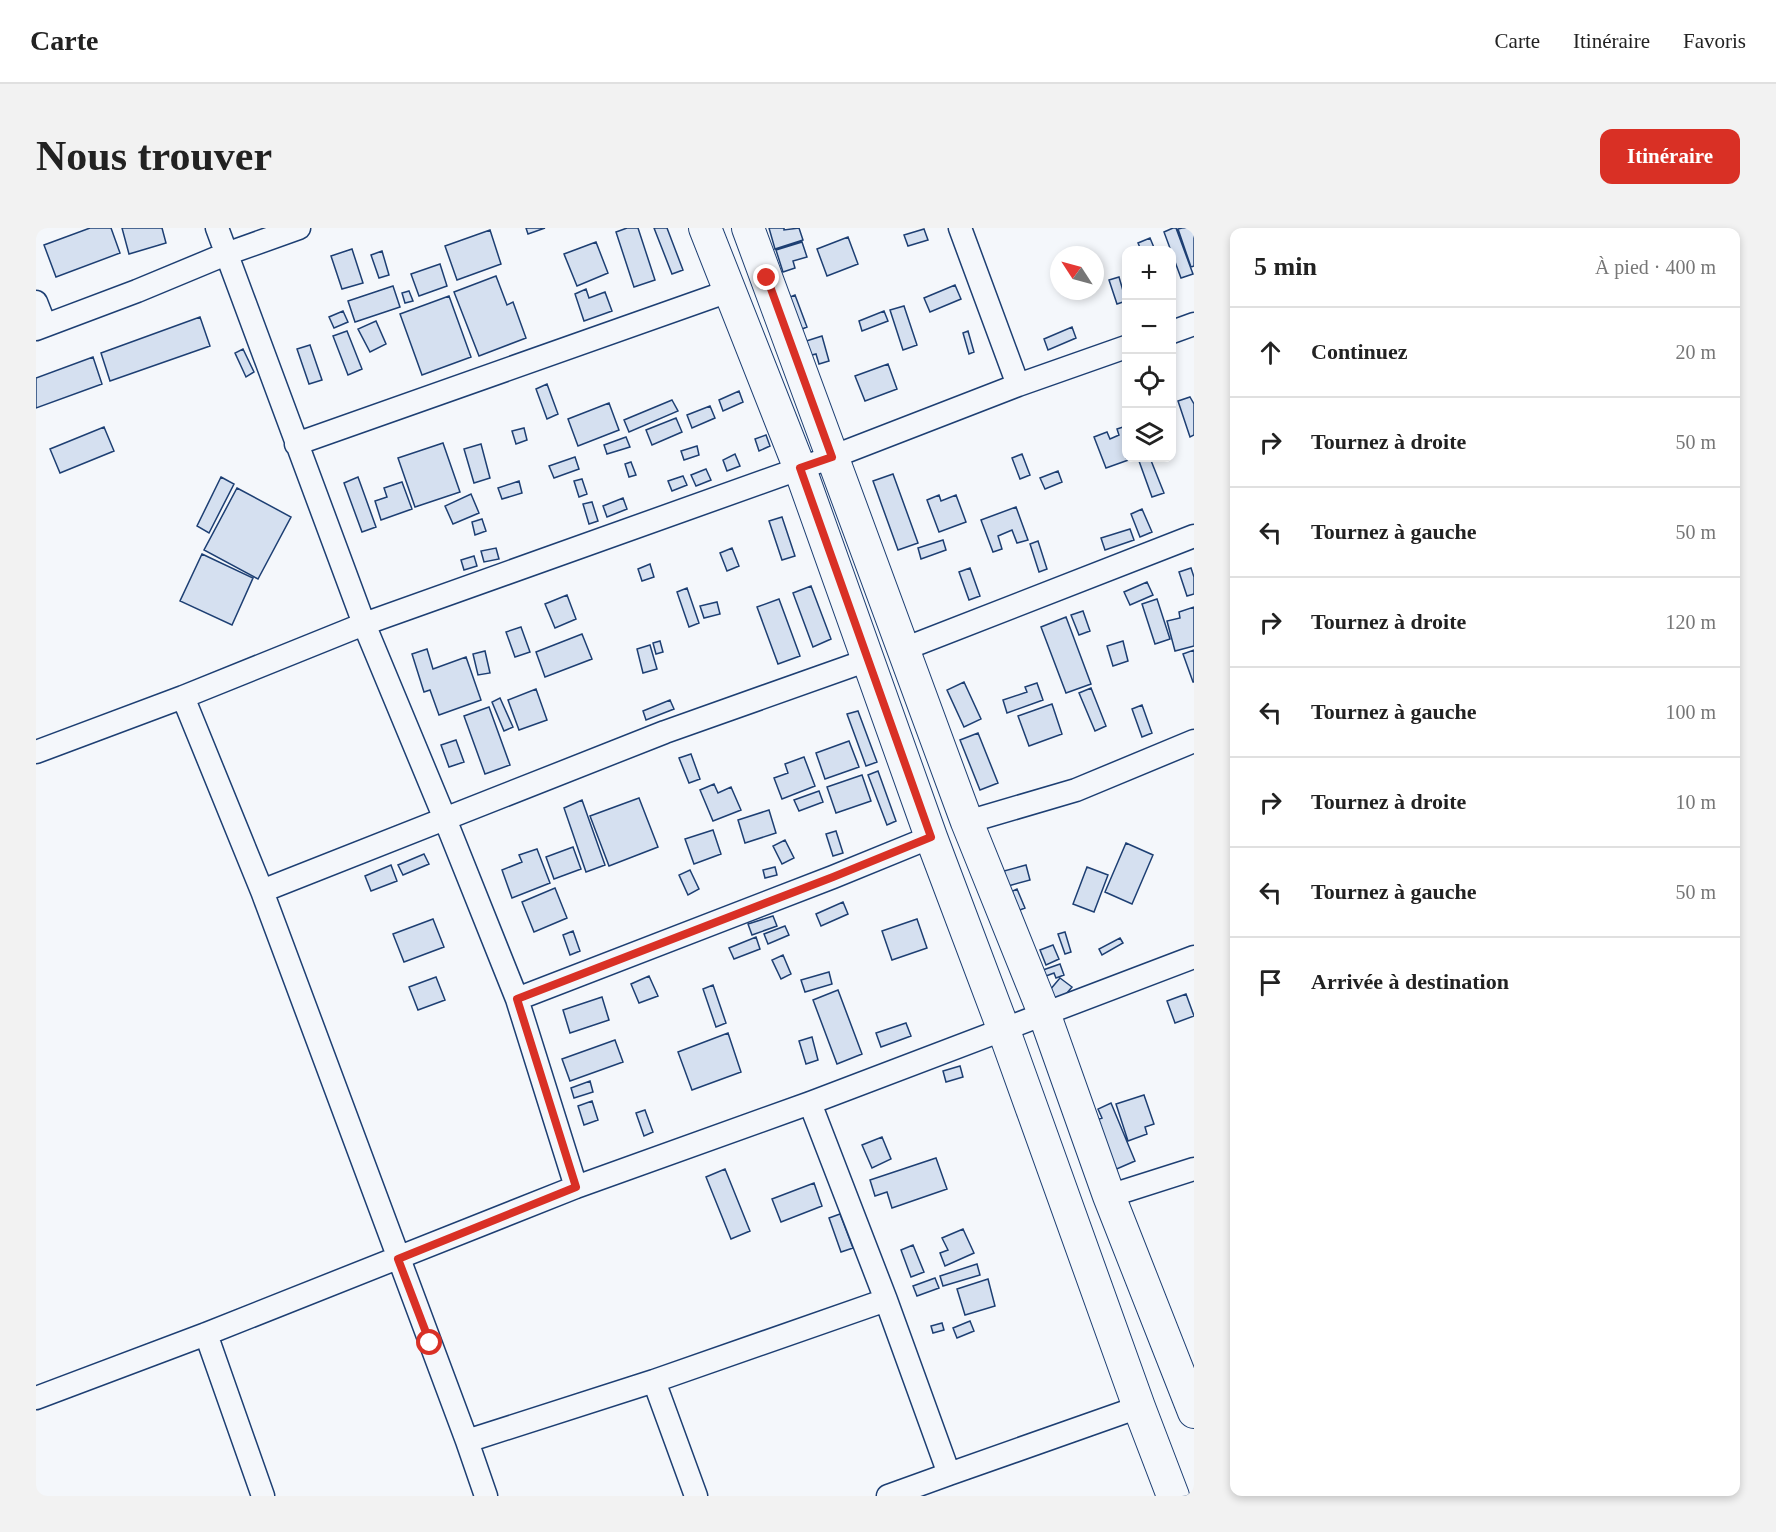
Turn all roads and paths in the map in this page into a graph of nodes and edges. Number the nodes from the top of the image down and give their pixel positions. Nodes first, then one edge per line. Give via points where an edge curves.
1 (217, 228) edge
2 (299, 228) edge
3 (705, 228) edge
4 (748, 228) edge
5 (960, 228) edge
6 (226, 254) junction
7 (729, 291) junction
8 (36, 302) edge
9 (1194, 324) edge
10 (40, 327) edge
11 (1176, 331) edge
12 (1122, 349) edge
13 (1018, 385) junction
14 (296, 444) junction
15 (832, 457) junction
16 (800, 468) junction
17 (1194, 536) edge
18 (364, 624) junction
19 (904, 649) junction
20 (868, 660) junction
21 (183, 697) junction
22 (1194, 741) edge
23 (36, 752) edge
24 (445, 819) junction
25 (967, 822) junction
26 (931, 837) junction
27 (262, 891) junction
28 (1194, 957) edge
29 (517, 999) junction
30 (1044, 1013) junction
31 (1003, 1028) junction
32 (810, 1102) junction
33 (1194, 1168) edge
34 (576, 1187) junction
35 (1109, 1196) junction
36 (398, 1259) junction
37 (886, 1300) junction
38 (206, 1334) junction
39 (654, 1381) junction
40 (36, 1398) edge
41 (1139, 1407) junction
42 (1194, 1412) edge
43 (467, 1442) junction
44 (949, 1474) junction
45 (262, 1496) edge
46 (486, 1496) edge
47 (696, 1496) edge
48 (888, 1496) edge
49 (1173, 1496) edge

1 - 6 street
2 - 6 street
3 - 7 main road
4 - 15 main road
5 - 13 street
6 - 10 street
6 - 14 street
7 - 14 street
7 - 16 main road
8 - 10 street
9 - 11 street
12 - 13 street
13 - 15 street
14 - 18 street
15 - 16 street
15 - 19 main road
16 - 18 street
16 - 20 main road
17 - 19 street
18 - 21 street
18 - 24 street
19 - 25 main road
20 - 24 street via 665,732
20 - 26 main road
21 - 23 street
21 - 27 street
22 - 25 street via 1076,790
24 - 27 street
24 - 29 street
25 - 30 main road
26 - 29 street
26 - 31 main road
27 - 36 street
28 - 30 street
29 - 34 street
30 - 31 street
30 - 35 main road
31 - 32 street
31 - 41 main road
32 - 34 street
32 - 37 street
33 - 35 street
34 - 36 street
35 - 42 main road
36 - 38 street
36 - 43 street
37 - 39 street
37 - 44 street
38 - 40 street
38 - 45 street
39 - 43 street
39 - 47 street
41 - 44 street
41 - 49 main road
43 - 46 street
44 - 48 street

